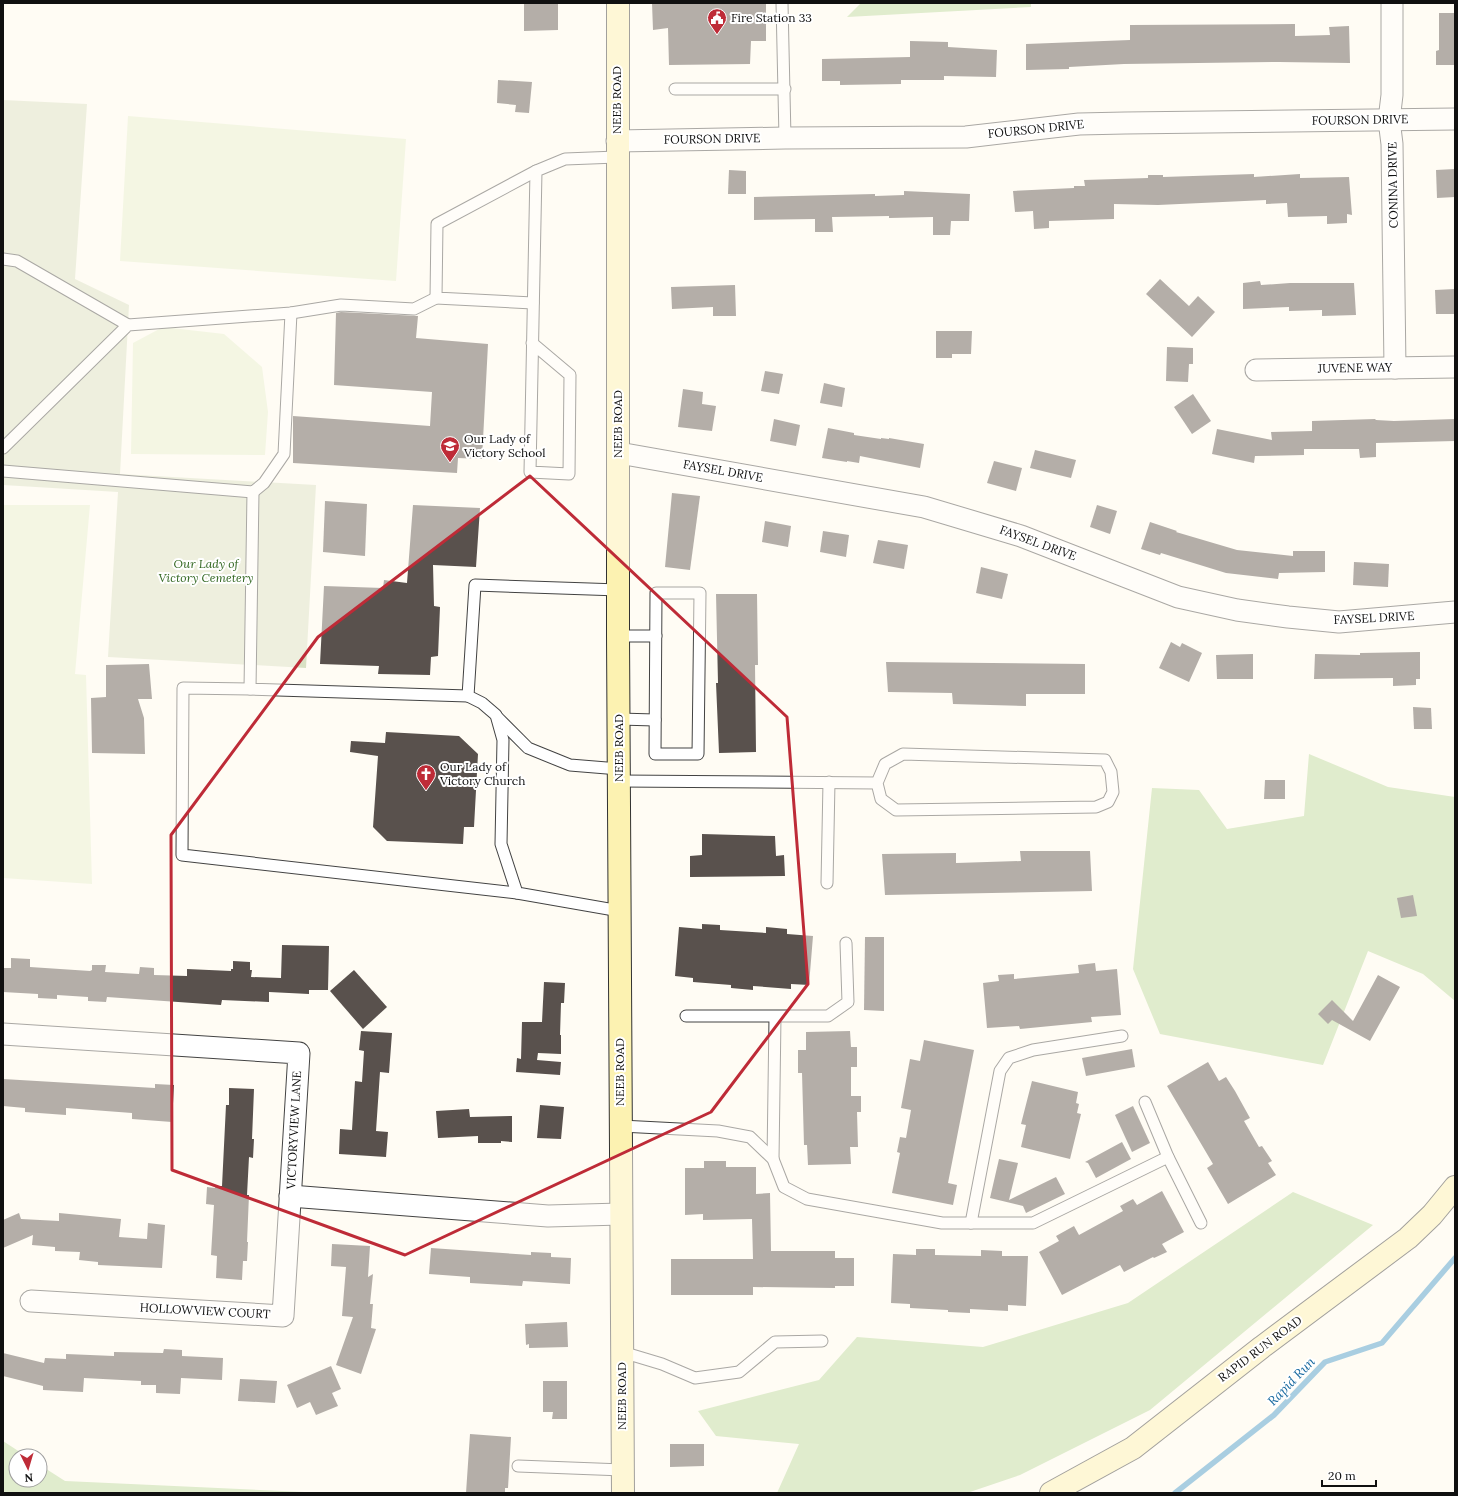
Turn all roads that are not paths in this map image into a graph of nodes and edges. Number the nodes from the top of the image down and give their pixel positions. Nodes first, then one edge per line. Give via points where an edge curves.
1 (618, 3) edge
2 (782, 3) edge
3 (1392, 3) edge
4 (675, 89) dead end
5 (785, 89) junction
6 (1455, 119) edge
7 (1389, 120) junction
8 (785, 138) junction
9 (617, 149) junction
10 (536, 171) junction
11 (3, 259) edge
12 (436, 298) junction
13 (533, 302) junction
14 (292, 313) junction
15 (128, 325) junction
16 (532, 343) junction
17 (1455, 367) edge
18 (1396, 368) junction
19 (1256, 370) dead end
20 (3, 448) edge
21 (619, 453) junction
22 (3, 471) edge
23 (253, 492) junction
24 (619, 590) junction
25 (1455, 612) edge
26 (618, 636) junction
27 (656, 636) junction
28 (250, 689) junction
29 (468, 696) junction
30 (496, 715) junction
31 (619, 719) junction
32 (655, 720) junction
33 (619, 775) junction
34 (829, 782) junction
35 (877, 782) junction
36 (827, 883) dead end
37 (517, 893) junction
38 (620, 910) junction
39 (846, 943) dead end
40 (686, 1016) dead end
41 (774, 1017) junction
42 (3, 1034) edge
43 (1122, 1036) dead end
44 (1145, 1102) dead end
45 (621, 1126) junction
46 (1168, 1157) junction
47 (773, 1159) junction
48 (1455, 1187) edge
49 (290, 1196) junction
50 (621, 1214) junction
51 (971, 1223) junction
52 (1201, 1223) dead end
53 (31, 1301) dead end
54 (822, 1341) dead end
55 (622, 1352) junction
56 (518, 1466) dead end
57 (623, 1470) junction
58 (623, 1493) edge
59 (1051, 1493) edge

1 - 9 street, NEEB ROAD
2 - 5 lane
3 - 7 street, CONINA DRIVE via 1392,95
4 - 5 lane
5 - 8 lane
6 - 7 street, FOURSON DRIVE
7 - 8 street, FOURSON DRIVE via 1125,122 1080,124 966,137
7 - 18 street, CONINA DRIVE via 1392,144
8 - 9 street, FOURSON DRIVE
9 - 10 lane via 565,158
9 - 21 street, NEEB ROAD
10 - 12 lane via 437,224
10 - 13 lane
11 - 15 lane via 18,261
12 - 13 lane
12 - 14 lane via 414,309 341,305
13 - 16 lane
14 - 15 lane
14 - 23 lane via 284,454 264,483
15 - 20 lane
16 - 16 lane via 530,472 569,474 570,375
17 - 18 street, JUVENE WAY
18 - 19 street, JUVENE WAY
21 - 24 street, NEEB ROAD
21 - 25 street, FAYSEL DRIVE via 924,507 1022,536 1178,597 1237,610 1339,622
22 - 23 lane
23 - 28 lane
24 - 26 street, NEEB ROAD
24 - 29 lane via 475,585
26 - 27 lane
26 - 31 street, NEEB ROAD
27 - 32 lane
27 - 32 lane via 656,593 700,593 698,754 655,754
28 - 29 lane
28 - 37 lane via 183,688 182,855
29 - 30 lane via 482,703
30 - 33 lane via 528,748 570,765
30 - 37 lane via 503,740 501,844
31 - 32 lane
31 - 33 street, NEEB ROAD
33 - 34 lane
33 - 38 street, NEEB ROAD
34 - 35 lane
34 - 36 lane
35 - 35 lane via 885,764 903,754 1105,760 1111,772 1113,792 1108,802 1096,807 896,810 882,799
37 - 38 lane
38 - 45 street, NEEB ROAD
39 - 41 lane via 848,1002 828,1016
40 - 41 lane
41 - 47 lane
42 - 49 street, VICTORYVIEW LANE via 299,1053
43 - 51 lane via 1033,1050 1010,1058 1000,1071
44 - 46 lane
45 - 47 lane via 718,1132 750,1138
45 - 50 street, NEEB ROAD
46 - 51 lane via 1033,1223
46 - 52 lane
47 - 51 lane via 784,1187 807,1199 942,1223
48 - 59 street, RAPID RUN ROAD via 1432,1215 1408,1238 1133,1448
49 - 50 street, VICTORYVIEW LANE via 548,1216
49 - 53 street, HOLLOWVIEW COURT via 283,1316
50 - 55 street, NEEB ROAD
54 - 55 lane via 775,1342 739,1372 695,1378 662,1364
55 - 57 street, NEEB ROAD
56 - 57 lane
57 - 58 street, NEEB ROAD

